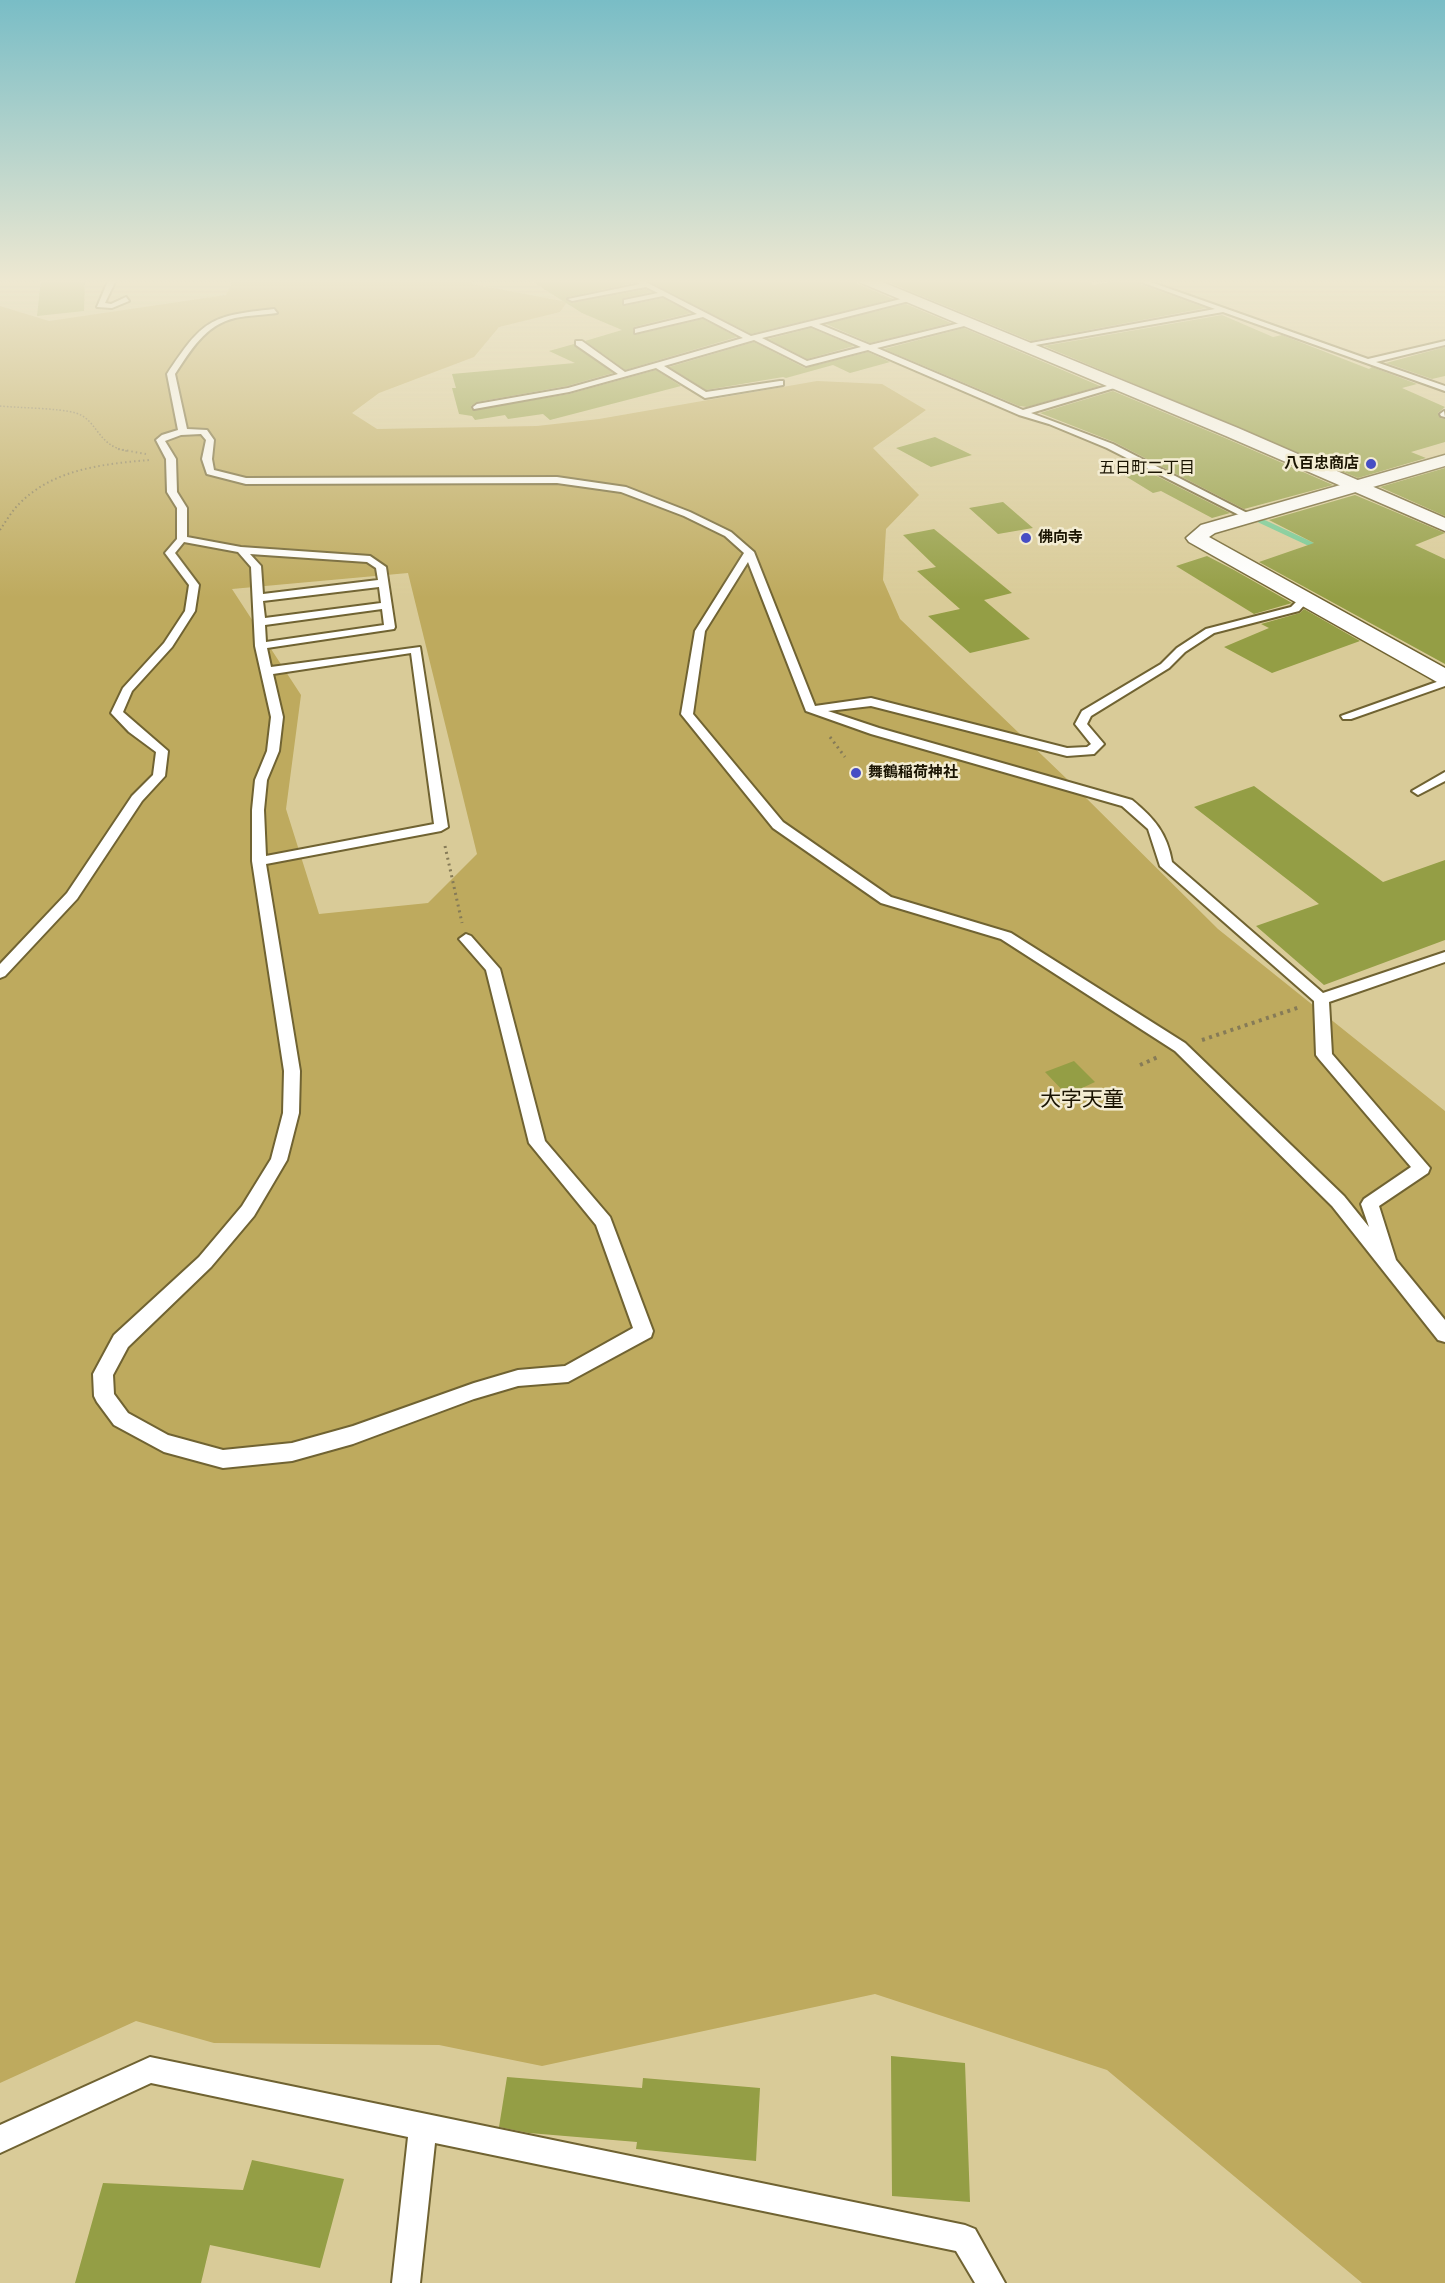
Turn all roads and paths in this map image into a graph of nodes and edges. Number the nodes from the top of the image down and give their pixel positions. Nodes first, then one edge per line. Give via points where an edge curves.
1 (173, 386) edge
2 (586, 386) edge
3 (690, 386) edge
4 (764, 386) edge
5 (957, 386) edge
6 (1113, 386) edge
7 (1122, 386) edge
8 (0, 406) edge
9 (477, 407) dead end
10 (1022, 413) junction
11 (183, 431) junction
12 (171, 459) junction
13 (1445, 460) edge
14 (1356, 487) junction
15 (1250, 517) junction
16 (1445, 525) edge
17 (0, 530) edge
18 (182, 539) junction
19 (241, 550) junction
20 (749, 552) junction
21 (383, 583) junction
22 (258, 598) junction
23 (1304, 600) junction
24 (387, 605) junction
25 (260, 622) junction
26 (261, 646) junction
27 (268, 671) junction
28 (1445, 679) edge
29 (810, 709) junction
30 (1347, 716) dead end
31 (1445, 776) edge
32 (1418, 791) dead end
33 (441, 827) junction
34 (259, 861) junction
35 (466, 939) joint
36 (1445, 957) edge
37 (0, 973) edge
38 (1321, 999) junction
39 (1180, 1047) junction
40 (1140, 1065) dead end
41 (1391, 1267) junction
42 (1445, 1334) edge
43 (423, 2128) junction
44 (0, 2139) edge
45 (406, 2283) edge
46 (991, 2283) edge

1 - 11 lane
2 - 9 lane
3 - 4 lane via 705,395
5 - 10 lane
6 - 10 lane
7 - 14 main road
8 - 12 path via 76,413 116,449
10 - 15 lane via 1105,443
11 - 12 lane via 160,440
11 - 20 lane via 204,432 210,440 210,472 239,480 557,480 623,489 728,534
12 - 17 path via 101,464 63,475 19,504
12 - 18 lane via 172,492 182,508
13 - 14 main road
14 - 15 main road
14 - 16 main road
15 - 23 main road via 1208,529 1196,538
18 - 19 lane
18 - 37 lane via 170,553 194,585 190,611 168,645 127,690 117,713 162,751 159,776 131,808 72,896
19 - 21 lane via 370,560 381,567
19 - 22 lane via 256,566
20 - 29 lane
20 - 39 lane via 700,630 687,714 778,825 886,900 1006,936
21 - 22 lane
21 - 24 lane
22 - 25 lane
23 - 28 main road
23 - 29 lane via 1295,609 1210,631 1181,650 1166,666 1086,714 1081,724 1098,744 1090,751 1067,752 871,702
24 - 25 lane
24 - 26 lane via 390,627
25 - 26 lane
26 - 27 lane
27 - 33 lane via 416,649
27 - 34 lane via 277,717 273,751 261,780
28 - 30 lane
29 - 38 lane via 1127,802 1154,825 1165,863
31 - 32 lane
33 - 34 lane
33 - 35 path
34 - 35 lane via 292,1071 291,1113 279,1160 248,1211 205,1262 122,1341 103,1374 104,1396 121,1419 165,1443 223,1459 292,1452 353,1436 518,1378 568,1374 644,1331 604,1221 537,1143 493,969
36 - 38 lane
38 - 39 path
38 - 41 lane via 1324,1055 1422,1168 1370,1204
39 - 40 path
39 - 41 lane via 1338,1201
41 - 42 lane
43 - 44 lane via 150,2070
43 - 45 lane
43 - 46 lane via 965,2239

